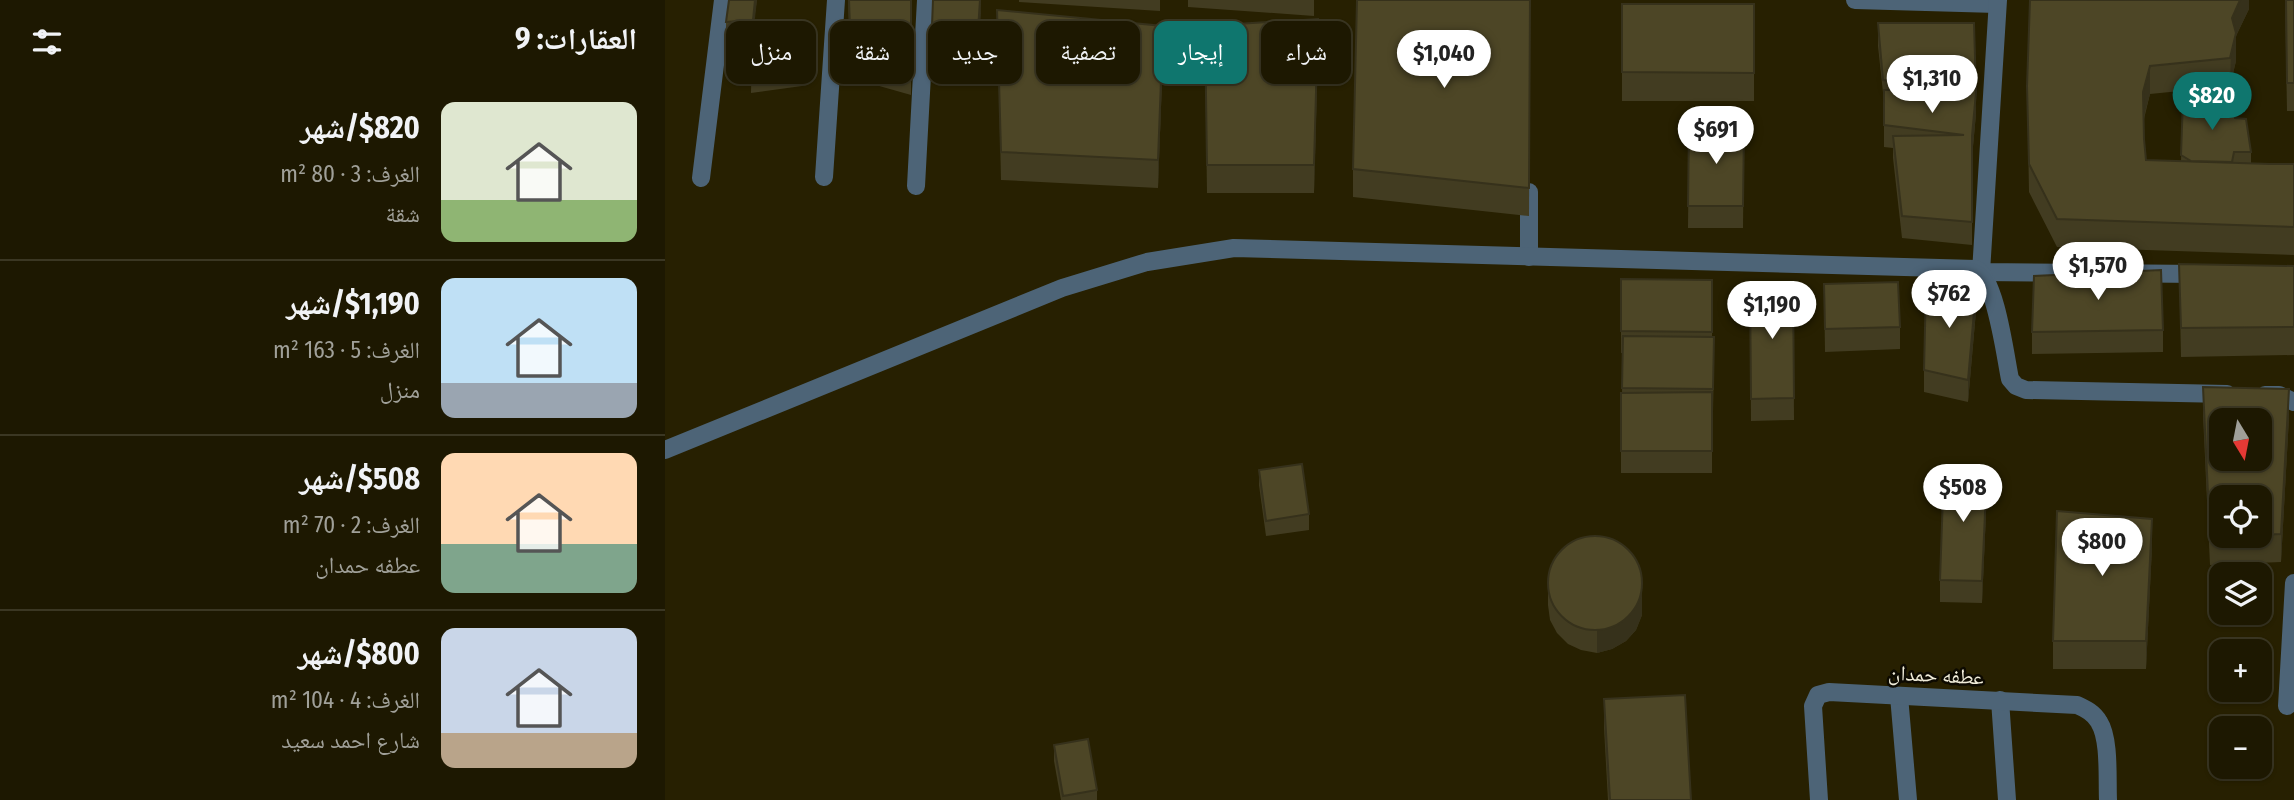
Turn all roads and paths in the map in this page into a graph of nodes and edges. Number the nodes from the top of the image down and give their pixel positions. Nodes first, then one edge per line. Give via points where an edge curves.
1 (723, 0) edge
2 (836, 0) edge
3 (926, 0) edge
4 (1855, 0) edge
5 (1997, 2) edge
6 (1529, 175) edge
7 (824, 177) dead end
8 (701, 178) dead end
9 (916, 186) dead end
10 (1529, 257) junction
11 (1981, 272) junction
12 (2226, 274) edge
13 (2294, 402) edge
14 (665, 450) edge
15 (2294, 583) edge
16 (1899, 696) junction
17 (2000, 701) junction
18 (2287, 706) dead end
19 (1819, 800) edge
20 (1908, 800) edge
21 (2007, 800) edge
22 (2108, 800) edge

1 - 8 street
2 - 7 street
3 - 9 street
4 - 5 street
5 - 11 street
6 - 10 street
10 - 11 street
10 - 14 street via 1234,248 1147,262 1062,288
11 - 12 street
11 - 13 street via 1992,293 2015,386 2026,390 2279,395
15 - 18 street
16 - 17 street, عطفه حمدان
16 - 19 street, عطفه حمدان via 1823,693 1814,699
16 - 20 street
17 - 21 street
17 - 22 street, عطفه حمدان via 2077,705 2089,710 2103,731

